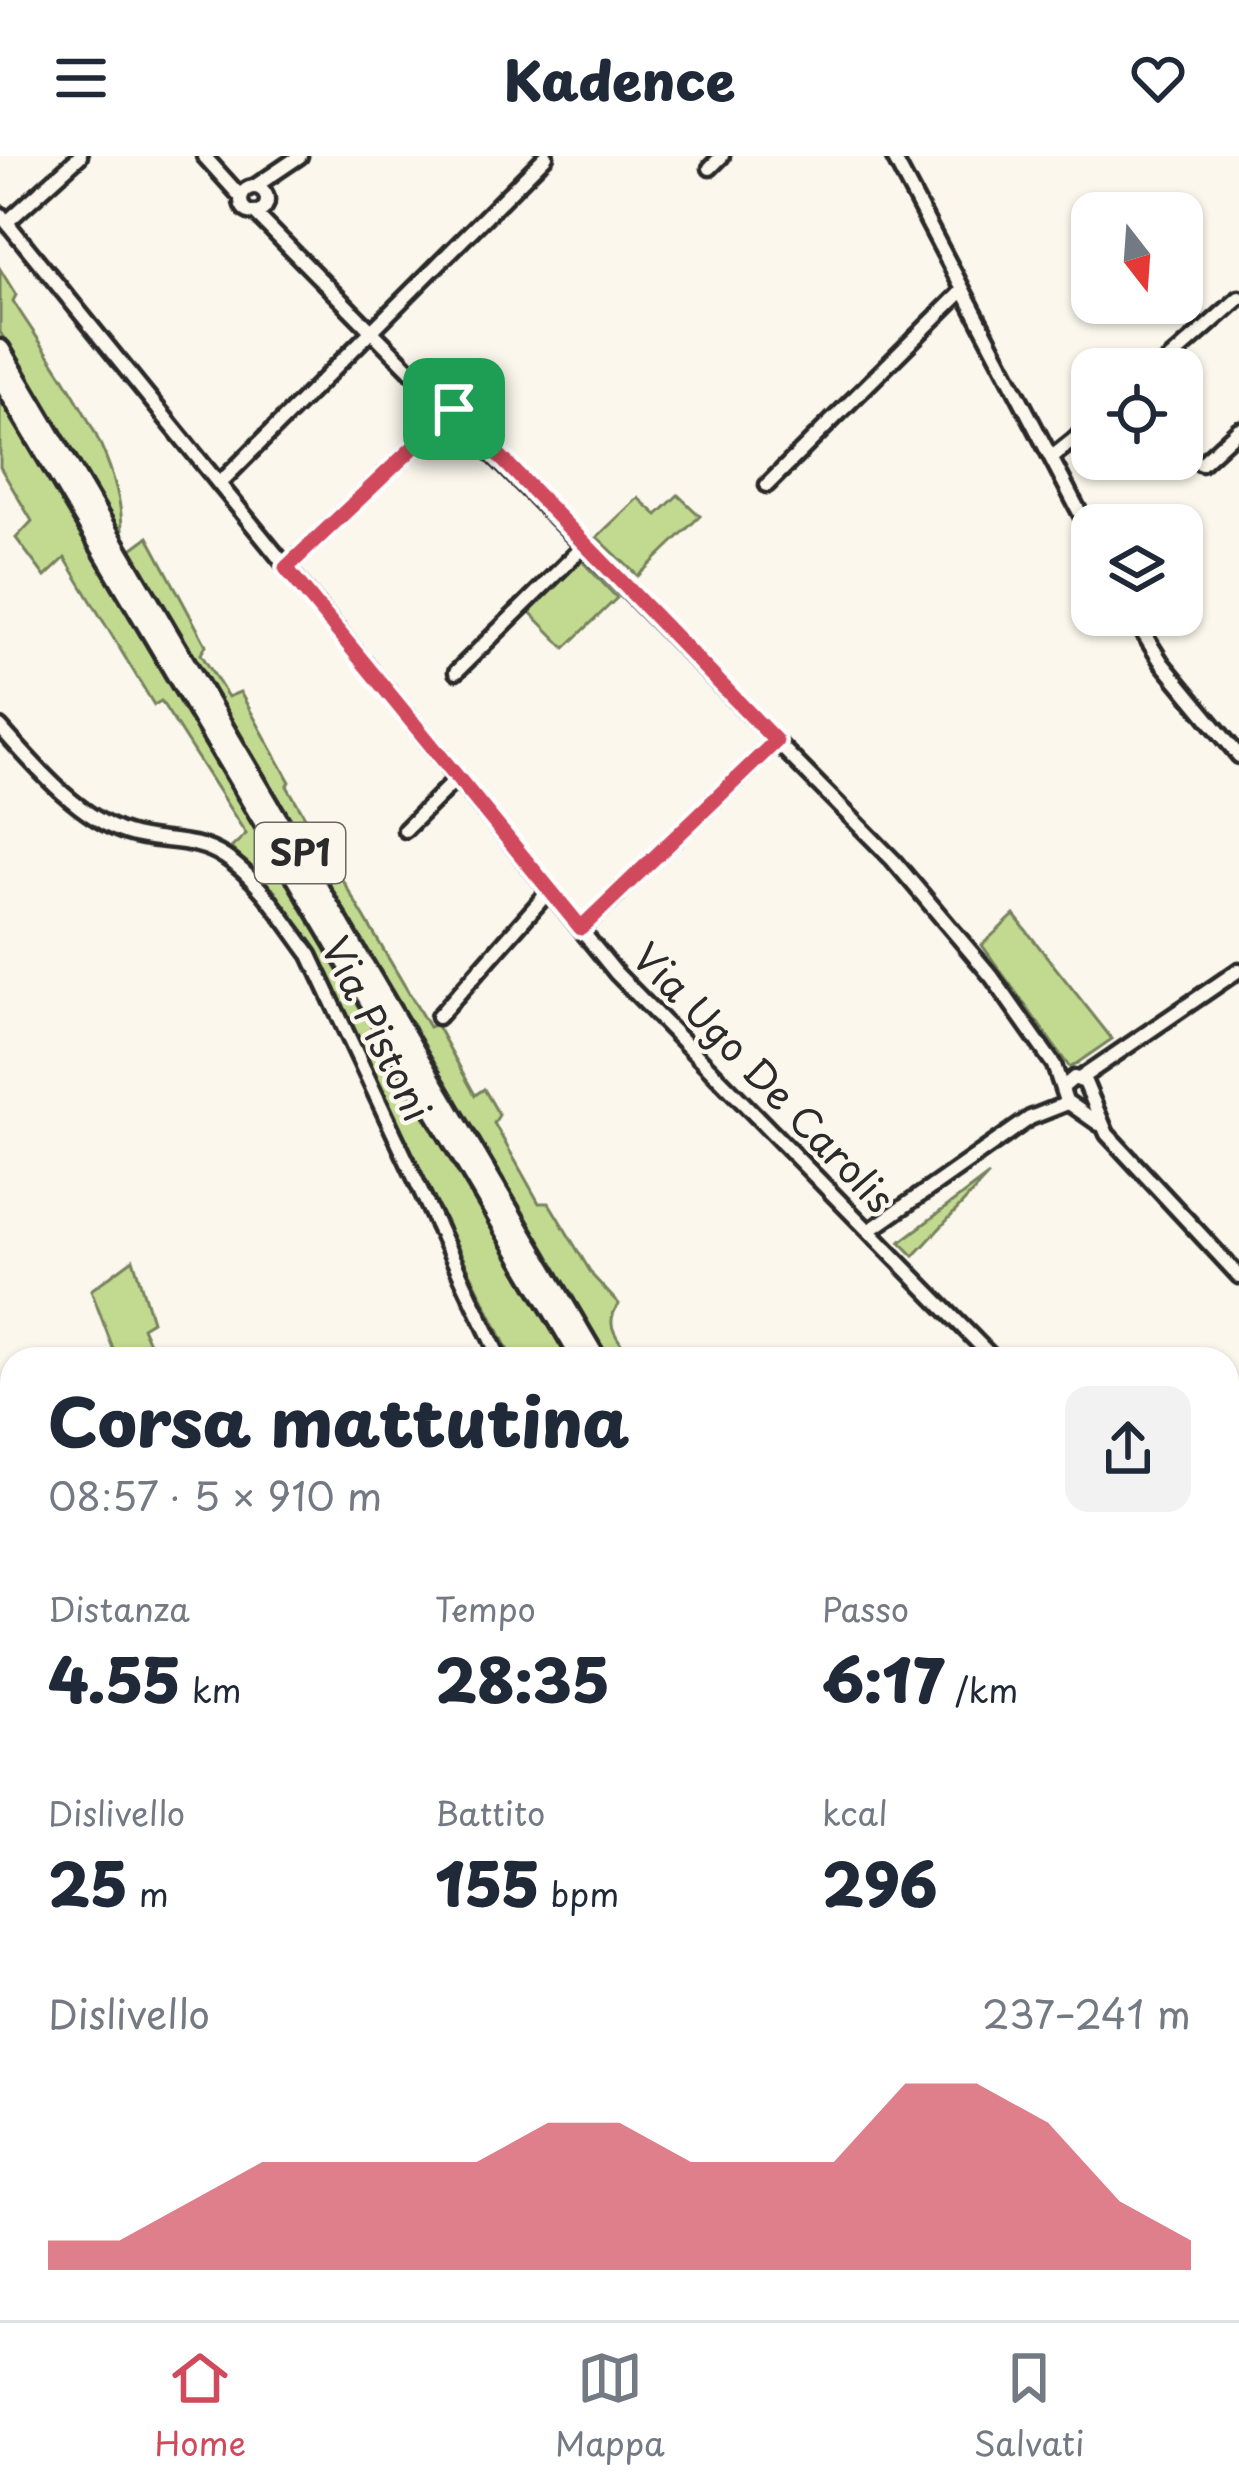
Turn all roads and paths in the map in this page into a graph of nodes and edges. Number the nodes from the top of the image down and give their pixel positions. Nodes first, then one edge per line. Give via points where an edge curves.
1 (80, 156) edge
2 (204, 156) edge
3 (300, 156) edge
4 (546, 156) edge
5 (722, 156) edge
6 (893, 156) edge
7 (287, 168) junction
8 (710, 168) dead end
9 (247, 190) junction
10 (263, 206) junction
11 (4, 218) edge
12 (963, 290) junction
13 (1239, 298) edge
14 (374, 327) junction
15 (1183, 348) edge
16 (0, 350) edge
17 (0, 376) edge
18 (454, 409) junction
19 (1239, 429) edge
20 (1071, 442) edge
21 (1052, 457) junction
22 (1203, 462) edge
23 (224, 479) dead end
24 (767, 485) dead end
25 (1076, 504) edge
26 (586, 544) junction
27 (286, 568) junction
28 (1145, 636) edge
29 (456, 673) dead end
30 (0, 727) edge
31 (776, 741) junction
32 (1236, 746) edge
33 (458, 777) junction
34 (405, 830) dead end
35 (550, 890) junction
36 (581, 928) junction
37 (1239, 970) edge
38 (438, 1017) dead end
39 (1054, 1065) junction
40 (1083, 1084) junction
41 (1066, 1097) junction
42 (1099, 1124) junction
43 (868, 1231) junction
44 (1239, 1276) edge
45 (494, 1347) edge
46 (575, 1347) edge
47 (589, 1347) edge
48 (982, 1347) edge

1 - 11 street
2 - 9 street
3 - 7 street
4 - 14 street
5 - 8 street
6 - 12 street
7 - 9 street
7 - 10 street
9 - 10 street
9 - 10 street via 244,209
10 - 14 street via 280,234
11 - 27 street, Via Ugo De Carolis
12 - 21 street
12 - 24 street
13 - 15 street
14 - 18 street
14 - 23 street
16 - 47 highway, SP1
17 - 46 highway, SP1
18 - 26 street
18 - 27 street
19 - 22 street
20 - 21 street
21 - 25 street
26 - 29 street
26 - 31 street
27 - 33 street, Via Ugo De Carolis
28 - 32 street
30 - 45 street, Via Pistoni via 76,804 126,833 193,841 227,857 278,913 310,955
31 - 36 street
31 - 39 street via 941,913
33 - 34 street
33 - 35 street, Via Ugo De Carolis
35 - 36 street, Via Ugo De Carolis
35 - 38 street
36 - 43 street, Via Ugo De Carolis
37 - 40 street
39 - 40 street
39 - 41 street
40 - 41 street
40 - 41 street
40 - 42 street
41 - 42 street
41 - 43 street
42 - 44 street
43 - 48 street, Via Ugo De Carolis

